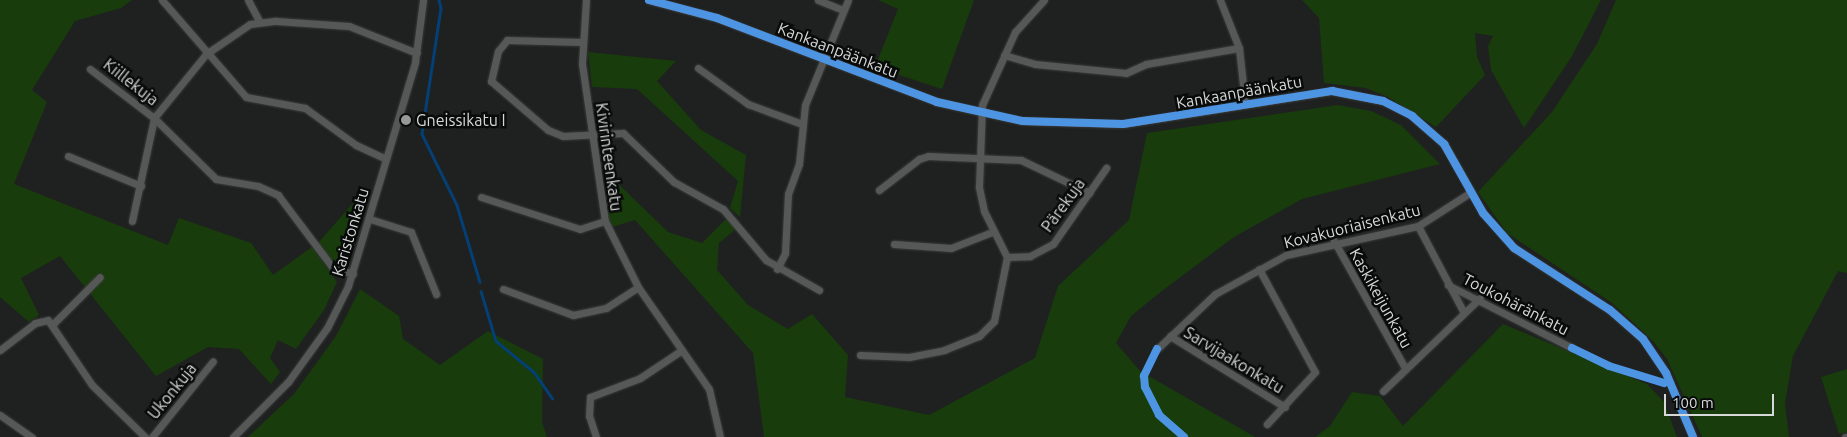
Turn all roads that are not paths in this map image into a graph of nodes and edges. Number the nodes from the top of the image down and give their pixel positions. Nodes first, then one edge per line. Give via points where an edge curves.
1 (162, 0) edge
2 (248, 0) edge
3 (423, 0) edge
4 (586, 0) edge
5 (649, 0) edge
6 (818, 0) edge
7 (848, 0) edge
8 (1044, 0) edge
9 (1220, 0) edge
10 (842, 10) junction
11 (259, 21) junction
12 (582, 42) junction
13 (1239, 48) junction
14 (417, 53) junction
15 (206, 54) junction
16 (1004, 56) junction
17 (823, 59) junction
18 (90, 68) dead end
19 (698, 68) dead end
20 (1245, 103) junction
21 (981, 114) junction
22 (154, 118) junction
23 (802, 124) junction
24 (593, 133) junction
25 (68, 156) dead end
26 (386, 159) junction
27 (977, 160) junction
28 (1106, 168) dead end
29 (140, 186) junction
30 (879, 190) dead end
31 (1471, 192) junction
32 (1090, 193) junction
33 (481, 197) dead end
34 (370, 219) junction
35 (605, 221) junction
36 (132, 222) dead end
37 (1418, 226) junction
38 (992, 232) junction
39 (1334, 241) junction
40 (894, 244) dead end
41 (1007, 257) junction
42 (777, 269) junction
43 (1259, 269) junction
44 (353, 274) junction
45 (100, 277) dead end
46 (1448, 285) junction
47 (638, 287) junction
48 (503, 289) dead end
49 (819, 290) dead end
50 (436, 294) dead end
51 (1480, 298) junction
52 (1464, 313) junction
53 (53, 324) junction
54 (1170, 336) junction
55 (1572, 348) dead end
56 (1157, 349) dead end
57 (0, 350) edge
58 (682, 350) junction
59 (860, 355) dead end
60 (213, 361) dead end
61 (1405, 368) junction
62 (1383, 391) dead end
63 (1284, 407) junction
64 (0, 415) edge
65 (1267, 424) dead end
66 (32, 437) edge
67 (145, 437) edge
68 (152, 437) edge
69 (233, 437) edge
70 (596, 437) edge
71 (720, 437) edge
72 (1693, 437) edge

1 - 15 street
2 - 11 street
3 - 14 street, Karistonkatu
4 - 12 street, Kivirinteenkatu
5 - 17 street, Kankaanpäänkatu via 717,18
6 - 10 street
7 - 10 street
8 - 16 street via 1015,32
9 - 13 street
10 - 17 street
11 - 14 street via 348,26
11 - 15 street
12 - 24 street, Kivirinteenkatu
12 - 24 street via 507,40 498,51 490,78 510,101 548,130 564,136
13 - 16 street via 1146,64 1126,73 1034,64
13 - 20 street
14 - 26 street, Karistonkatu
15 - 22 street
15 - 26 street via 246,97 305,108 356,145
16 - 21 street
17 - 21 street, Kankaanpäänkatu
17 - 23 street
18 - 22 street, Kiillekuja
19 - 23 street via 748,104
20 - 21 street, Kankaanpäänkatu via 1123,124 1056,124
20 - 31 street, Kankaanpäänkatu via 1332,91 1383,100 1434,134
21 - 27 street
22 - 29 street
22 - 44 street, Kiillekuja via 216,179 258,186 278,195 332,267
23 - 42 street via 798,164 788,194 785,253
24 - 35 street, Kivirinteenkatu
24 - 42 street via 617,131 630,138 674,182 724,209
25 - 29 street
26 - 34 street, Karistonkatu
27 - 30 street via 918,159
27 - 32 street via 1030,162
27 - 38 street via 984,211
28 - 32 street, Pärekuja
29 - 36 street
31 - 37 street, Kovakuoriaisenkatu
31 - 72 street, Kankaanpäänkatu via 1491,225 1514,248 1610,310 1643,339 1666,373
32 - 41 street, Pärekuja via 1052,244 1030,256
33 - 35 street via 580,228
34 - 44 street, Karistonkatu
34 - 50 street via 410,232
35 - 47 street, Kivirinteenkatu
37 - 39 street, Kovakuoriaisenkatu
37 - 46 street, Toukohäränkatu
38 - 40 street via 952,248
38 - 41 street
39 - 43 street, Kovakuoriaisenkatu via 1286,255
39 - 61 street, Kaskikeijunkatu
41 - 59 street via 994,321 979,336 909,357
42 - 49 street
43 - 54 street, Kovakuoriaisenkatu via 1215,294
43 - 63 street via 1316,372
44 - 69 street, Karistonkatu via 327,328 288,382
45 - 53 street
46 - 51 street, Toukohäränkatu
46 - 52 street, Toukohäränkatu
47 - 48 street via 606,308 573,315
47 - 58 street, Kivirinteenkatu
51 - 52 street, Kaskikeijunkatu
51 - 55 street, Toukohäränkatu
52 - 61 street, Kaskikeijunkatu
53 - 57 street via 42,318
53 - 67 street via 92,384
54 - 56 street, Kovakuoriaisenkatu
54 - 63 street, Sarvijaakonkatu
58 - 70 street via 640,378 590,397 589,416
58 - 71 street, Kivirinteenkatu via 709,389
60 - 68 street, Ukonkuja
61 - 62 street, Kaskikeijunkatu
63 - 65 street
64 - 66 street

